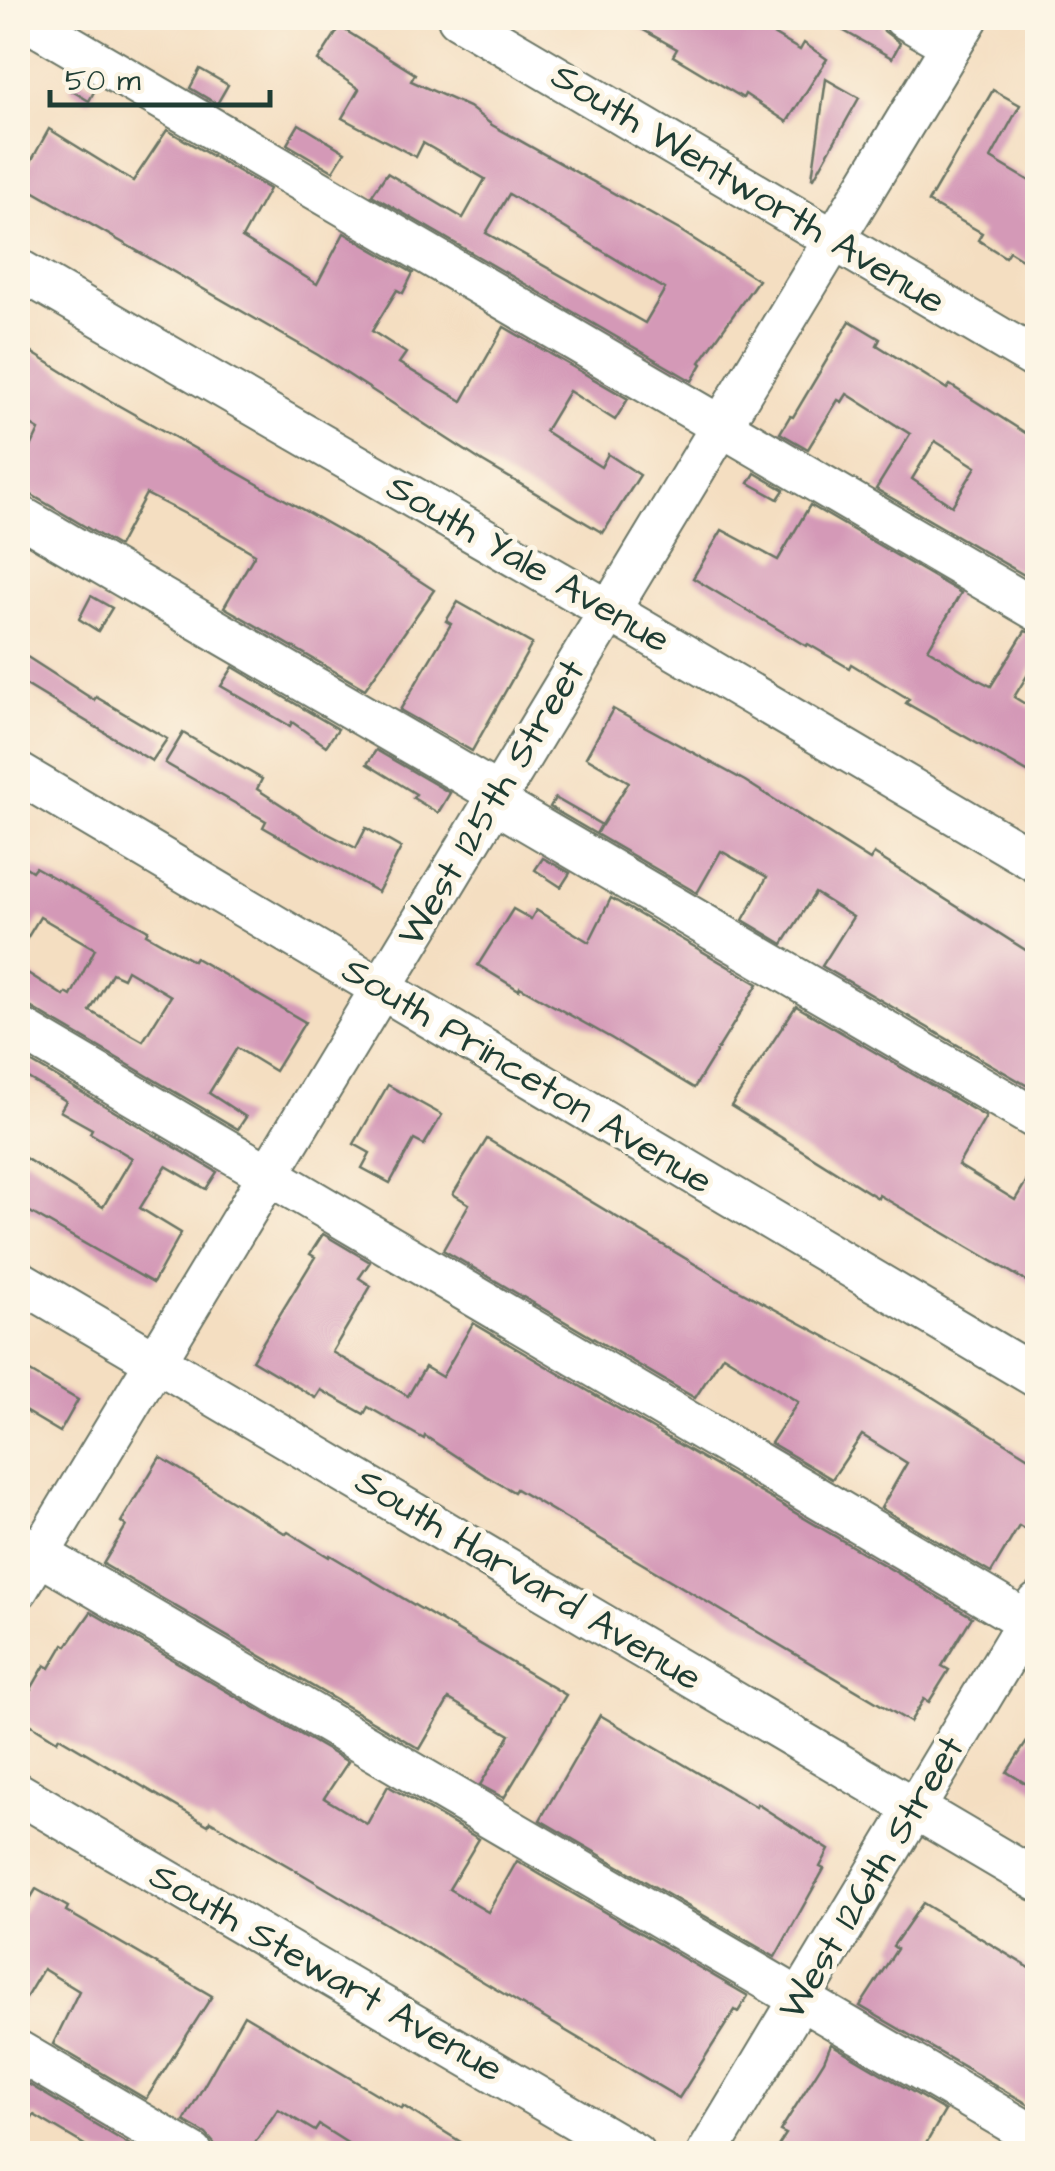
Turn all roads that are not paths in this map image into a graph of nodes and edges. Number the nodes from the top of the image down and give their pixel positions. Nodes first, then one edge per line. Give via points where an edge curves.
1 (23, 18) edge
2 (458, 18) edge
3 (904, 18) edge
4 (960, 31) edge
5 (833, 239) junction
6 (18, 269) edge
7 (1038, 360) edge
8 (720, 425) junction
9 (18, 515) edge
10 (608, 610) junction
11 (1038, 611) edge
12 (18, 773) edge
13 (495, 797) junction
14 (1038, 862) edge
15 (380, 988) junction
16 (18, 1028) edge
17 (1038, 1120) edge
18 (268, 1175) junction
19 (18, 1280) edge
20 (155, 1361) junction
21 (1038, 1378) edge
22 (28, 1548) edge
23 (18, 1589) edge
24 (1034, 1617) edge
25 (18, 1793) edge
26 (914, 1808) junction
27 (1038, 1881) edge
28 (800, 1998) junction
29 (18, 2050) edge
30 (1038, 2138) edge
31 (193, 2154) edge
32 (635, 2154) edge
33 (707, 2154) edge

1 - 8 street
2 - 5 street, South Wentworth Avenue
3 - 4 street
4 - 5 street, West 125th Street
5 - 7 street, South Wentworth Avenue
5 - 8 street, West 125th Street
6 - 10 street, South Yale Avenue
8 - 10 street, West 125th Street
8 - 11 street
9 - 13 street
10 - 13 street, West 125th Street
10 - 14 street, South Yale Avenue
12 - 15 street, South Princeton Avenue
13 - 15 street, West 125th Street
13 - 17 street
15 - 18 street, West 125th Street
15 - 21 street, South Princeton Avenue
16 - 18 street
18 - 20 street, West 125th Street
18 - 24 street
19 - 20 street, South Harvard Avenue
20 - 22 street, West 125th Street
20 - 26 street, South Harvard Avenue
22 - 23 street, West 125th Street
22 - 28 street
24 - 26 street, West 126th Street
25 - 32 street, South Stewart Avenue
26 - 27 street, South Harvard Avenue
26 - 28 street, West 126th Street
28 - 30 street
28 - 33 street, West 126th Street
29 - 31 street

